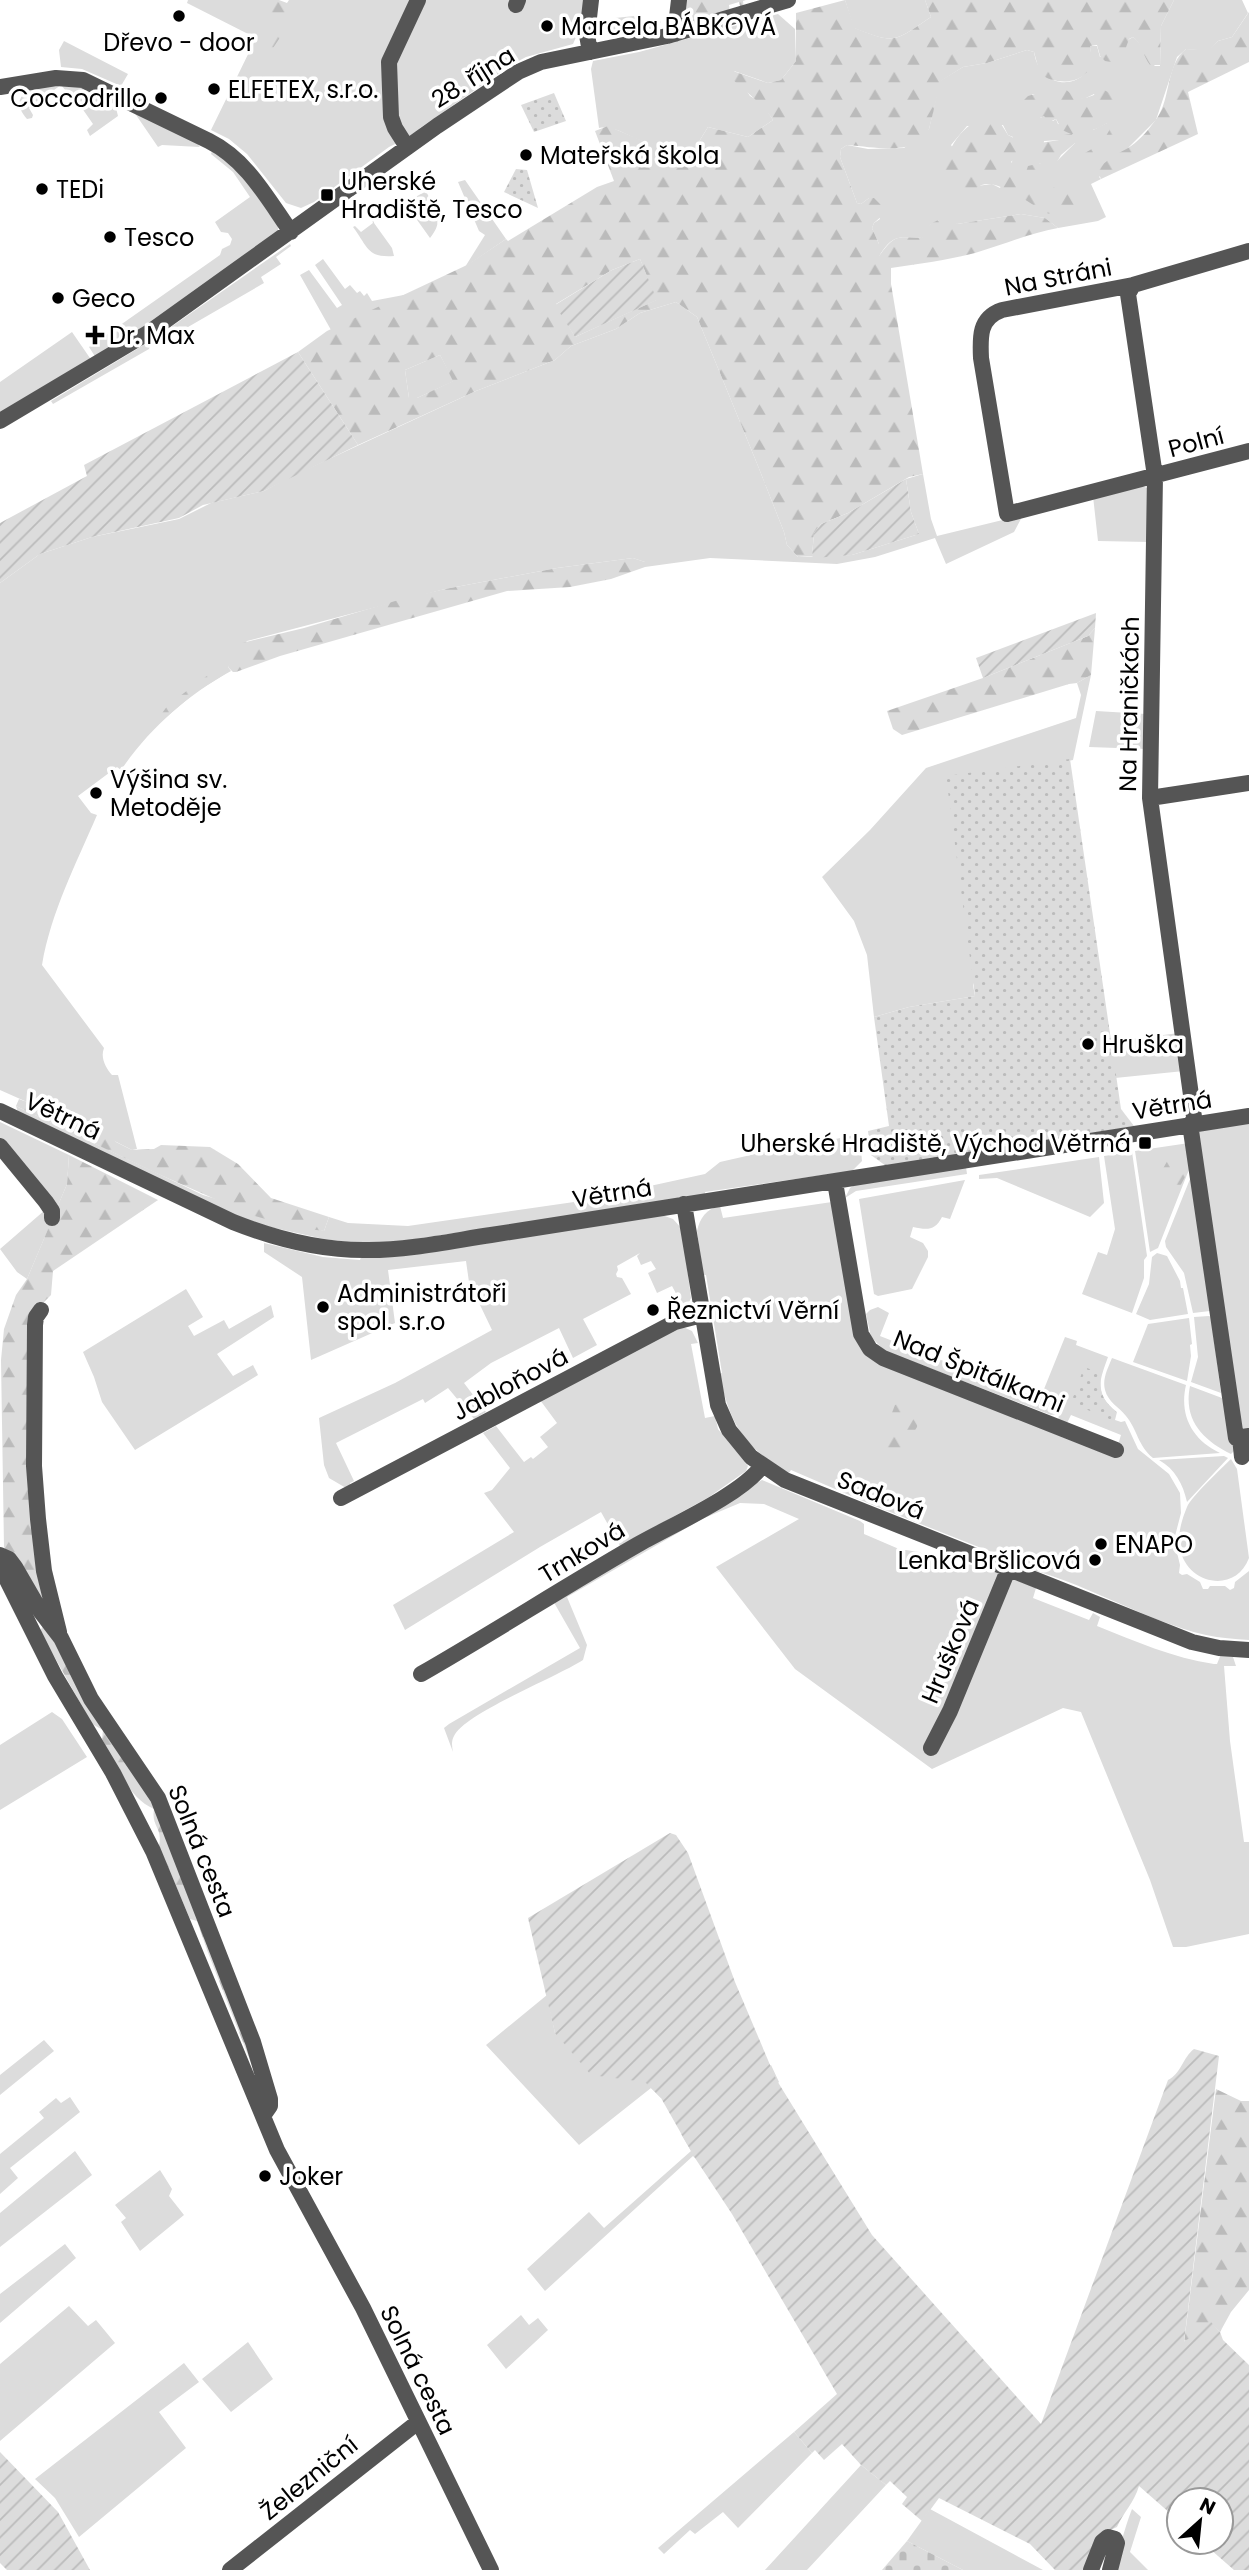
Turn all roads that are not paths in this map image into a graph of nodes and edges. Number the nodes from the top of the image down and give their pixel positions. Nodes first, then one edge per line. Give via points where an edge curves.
1 (418, 0) edge
2 (591, 0) edge
3 (679, 0) edge
4 (789, 0) edge
5 (675, 34) junction
6 (590, 52) junction
7 (0, 87) edge
8 (407, 147) junction
9 (291, 232) junction
10 (1249, 251) edge
11 (1133, 285) junction
12 (0, 421) edge
13 (1249, 452) edge
14 (1155, 476) junction
15 (1007, 514) joint
16 (1249, 783) edge
17 (1150, 799) junction
18 (2, 1116) edge
19 (1249, 1116) edge
20 (1192, 1124) junction
21 (0, 1146) edge
22 (835, 1182) junction
23 (684, 1205) junction
24 (52, 1218) dead end
25 (41, 1310) dead end
26 (702, 1315) junction
27 (1246, 1439) edge
28 (1116, 1450) dead end
29 (762, 1466) junction
30 (341, 1498) dead end
31 (0, 1555) edge
32 (0, 1566) edge
33 (1007, 1570) junction
34 (61, 1638) junction
35 (1249, 1650) edge
36 (421, 1674) dead end
37 (931, 1748) dead end
38 (263, 2116) junction
39 (418, 2422) junction
40 (230, 2570) edge
41 (491, 2570) edge
42 (1091, 2570) edge
43 (1110, 2570) edge

1 - 8 street via 389,62 391,117
2 - 6 street
3 - 5 street
4 - 5 street, 28. října
5 - 6 street, 28. října
6 - 8 street, 28. října via 523,69
7 - 9 street via 56,78 83,80 209,141 242,164
8 - 9 street, 28. října
9 - 12 street, 28. října via 151,331
10 - 11 street, Na Stráni
11 - 14 street, Na Hraničkách via 1128,294
11 - 15 street, Na Stráni via 1002,310 984,323 981,358
13 - 14 street, Polní
14 - 15 street, Polní
14 - 17 street, Na Hraničkách
16 - 17 street
17 - 20 street, Na Hraničkách
18 - 23 street, Větrná via 233,1222 315,1246 390,1249
19 - 20 street, Větrná
20 - 22 street, Větrná
20 - 27 street, Na Hraničkách via 1236,1438
21 - 24 street via 46,1202
22 - 23 street, Větrná
22 - 28 street, Nad Špitálkami via 862,1334 870,1349
23 - 26 street, Sadová
25 - 34 street via 35,1325 34,1466 44,1571
26 - 29 street, Sadová via 721,1413 734,1437
26 - 30 street, Jabloňová via 675,1322
29 - 33 street, Sadová via 797,1485
29 - 36 street, Trnková via 726,1495
31 - 34 street, Solná cesta via 9,1559
32 - 38 street, Solná cesta via 153,1852
33 - 35 street, Sadová via 1192,1642
33 - 37 street, Hrušková
34 - 38 street, Solná cesta via 91,1699 158,1798 253,2042 270,2099
38 - 39 street, Solná cesta
39 - 40 street, Železniční
39 - 41 street, Solná cesta
42 - 43 street via 1108,2537 1114,2538 1117,2550

